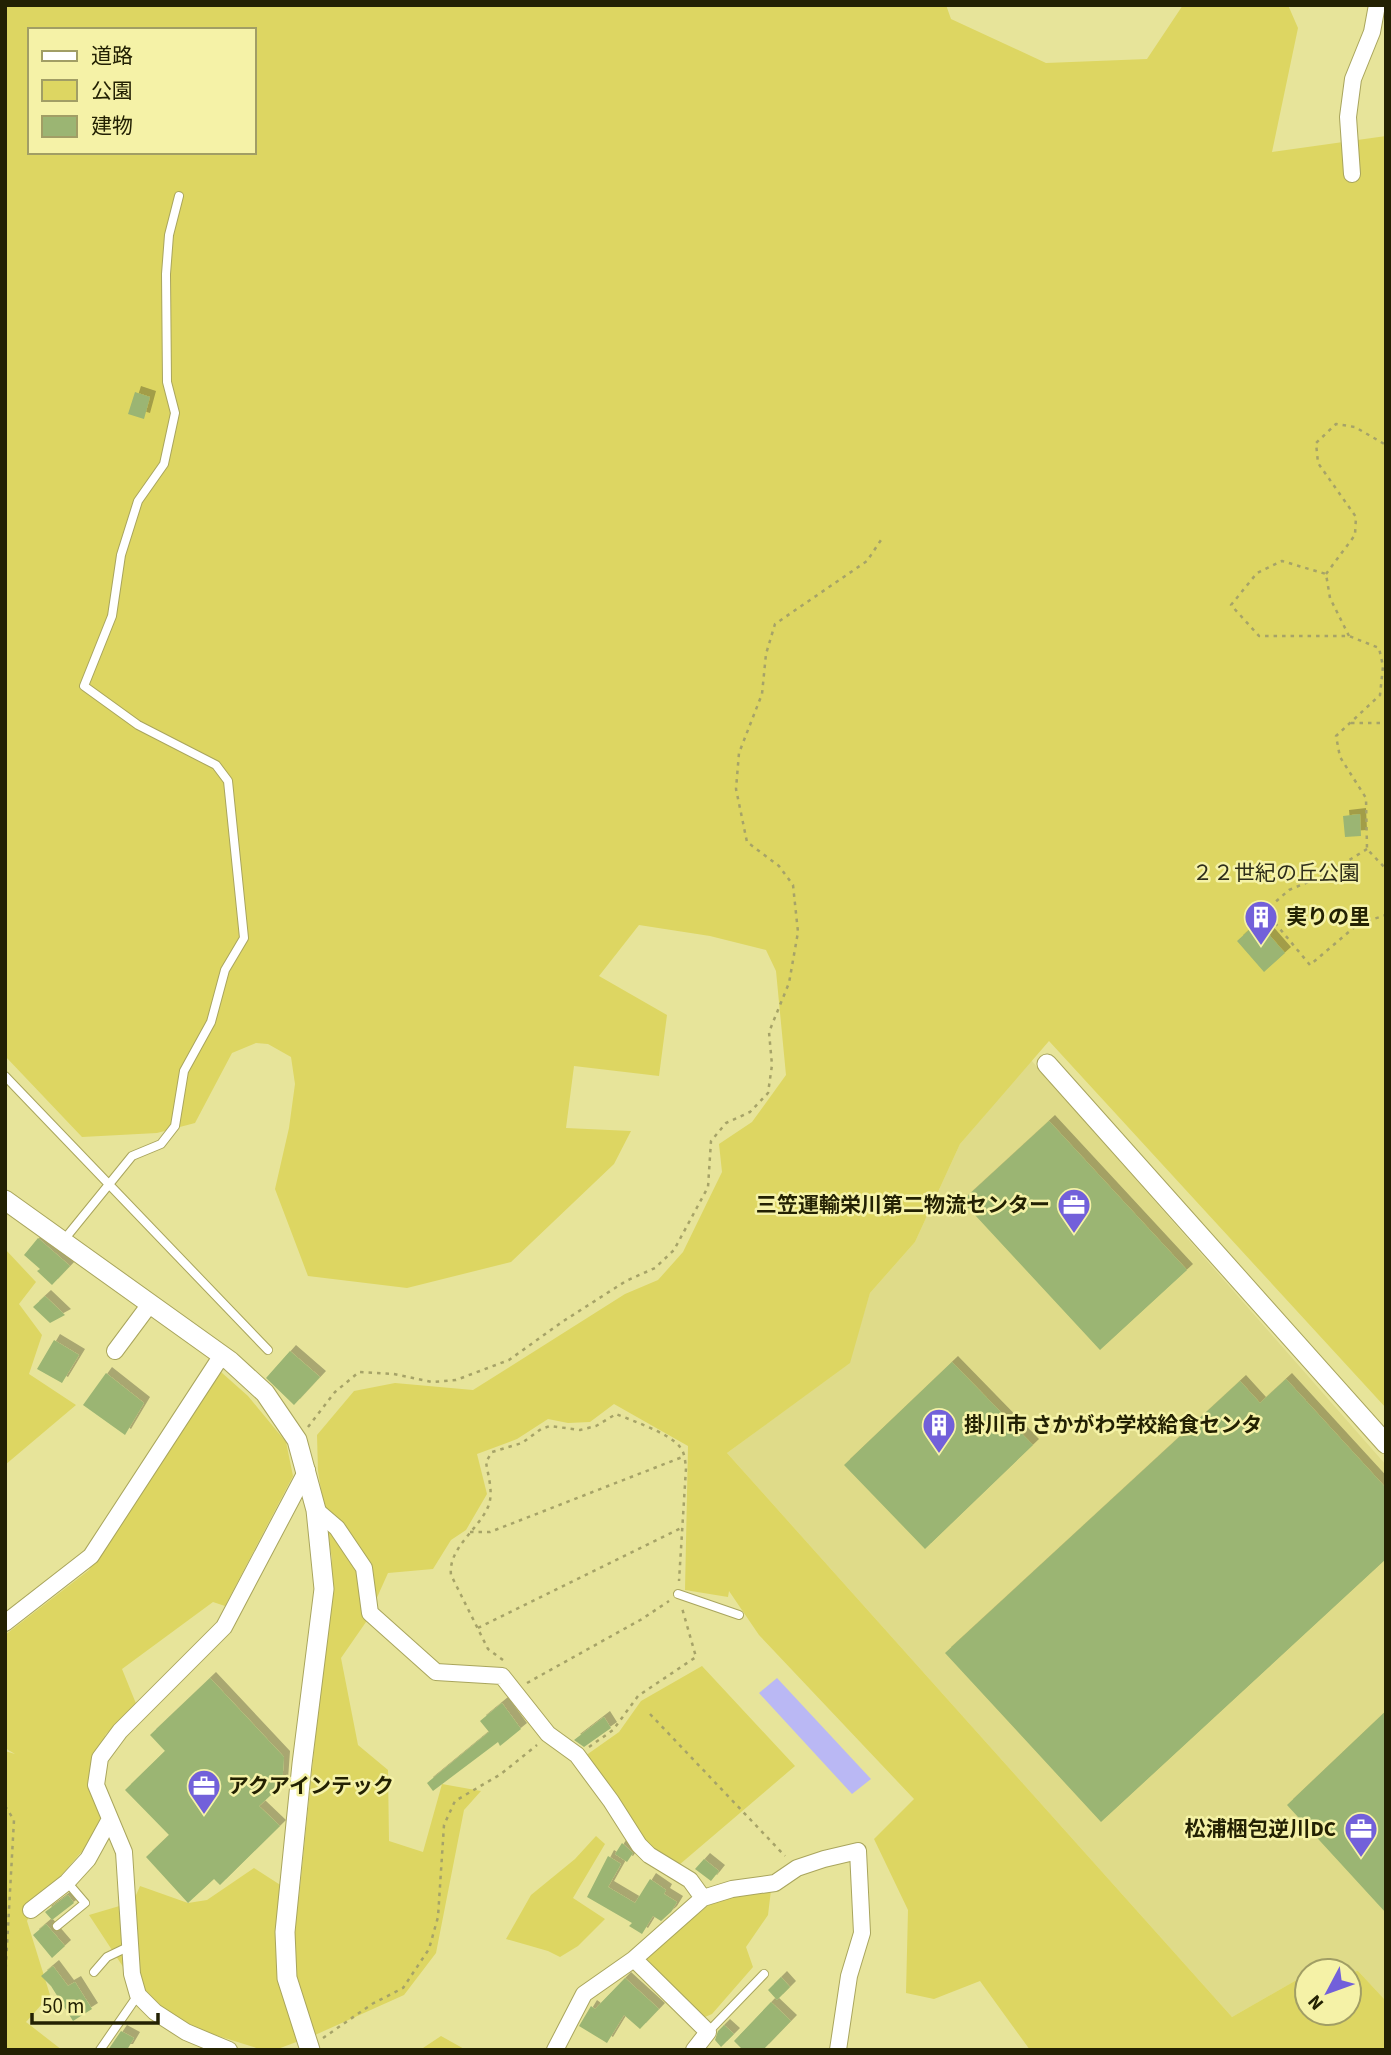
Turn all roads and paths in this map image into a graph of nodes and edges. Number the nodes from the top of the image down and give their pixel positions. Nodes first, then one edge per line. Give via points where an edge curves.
1 (1377, 5) edge
2 (1352, 174) dead end
3 (178, 196) dead end
4 (1386, 445) edge
5 (881, 540) dead end
6 (1326, 574) junction
7 (1349, 636) junction
8 (1348, 723) junction
9 (1386, 723) edge
10 (1367, 849) junction
11 (1386, 869) edge
12 (1386, 915) edge
13 (1047, 1064) dead end
14 (5, 1076) edge
15 (110, 1183) junction
16 (5, 1200) edge
17 (63, 1241) junction
18 (150, 1304) junction
19 (268, 1350) dead end
20 (115, 1351) dead end
21 (222, 1355) junction
22 (297, 1440) junction
23 (1386, 1444) edge
24 (685, 1456) junction
25 (307, 1470) junction
26 (316, 1510) junction
27 (681, 1528) junction
28 (470, 1532) junction
29 (678, 1594) junction
30 (739, 1615) dead end
31 (5, 1623) edge
32 (478, 1628) junction
33 (504, 1661) dead end
34 (526, 1683) dead end
35 (650, 1714) dead end
36 (548, 1734) junction
37 (577, 1755) junction
38 (5, 1806) edge
39 (110, 1819) junction
40 (797, 1868) junction
41 (67, 1882) junction
42 (703, 1898) junction
43 (31, 1910) dead end
44 (57, 1927) dead end
45 (130, 1946) junction
46 (634, 1958) junction
47 (94, 1972) dead end
48 (764, 1974) dead end
49 (5, 1981) edge
50 (138, 1994) junction
51 (708, 2032) junction
52 (307, 2049) edge
53 (100, 2050) edge
54 (229, 2050) edge
55 (555, 2050) edge
56 (694, 2050) edge
57 (838, 2050) edge

1 - 2 street via 1372,32 1353,79 1348,117
3 - 15 lane via 166,274 167,382 175,413 164,464 138,501 121,555 111,616 84,686 138,725 216,765 229,781 244,939 225,970 211,1022 184,1071 175,1126 161,1144 132,1156
4 - 6 path via 1355,427 1336,424 1316,443 1318,463 1356,517 1355,535
5 - 22 path via 867,561 775,624 766,654 762,694 739,753 736,789 747,842 779,866 793,885 796,945 789,984 769,1032 772,1065 768,1093 750,1112 726,1123 711,1141 708,1186 674,1250 655,1268 626,1281 509,1360 456,1380 432,1382 359,1372 335,1392
6 - 7 path via 1330,598
6 - 7 path via 1282,561 1257,573 1231,605 1259,636
7 - 8 path via 1379,648 1383,666 1380,695
8 - 9 path
8 - 10 path via 1336,736 1340,757 1366,798
10 - 11 path
10 - 12 path via 1289,890 1265,911 1310,965 1358,924
13 - 23 street
14 - 15 lane
15 - 17 lane
15 - 19 lane
16 - 17 street
17 - 18 street
18 - 20 street
18 - 21 street
21 - 22 street via 265,1393
21 - 31 street via 91,1556
22 - 25 street
24 - 27 path
24 - 28 path via 491,1532
24 - 28 path via 668,1438 616,1414 580,1430 541,1429 522,1444 492,1452 486,1462 491,1493 488,1507
25 - 26 street
25 - 39 street via 224,1627 120,1731 100,1758 96,1785
26 - 36 street via 337,1528 364,1568 370,1613 436,1672 502,1676
26 - 52 street via 324,1589 285,1933 286,1978
27 - 29 path
27 - 32 path
28 - 32 path via 450,1566
29 - 30 lane
29 - 34 path
29 - 37 path via 696,1657 638,1696 613,1730
32 - 33 path via 488,1649
35 - 40 path
36 - 37 street
36 - 52 path via 501,1774 455,1801 444,1825 438,1917 429,1949 403,1988
37 - 42 street via 639,1845 690,1880
38 - 49 path via 14,1820
39 - 41 street via 88,1859
39 - 45 street via 124,1852
40 - 42 street via 775,1883
40 - 57 street via 858,1851 862,1933 849,1976
41 - 43 street
41 - 44 lane via 85,1903
42 - 46 street
45 - 47 lane via 107,1956
45 - 50 street
46 - 51 street
46 - 55 street via 584,1994
48 - 51 lane
50 - 53 lane
50 - 54 street via 155,2012 186,2032
51 - 56 street

